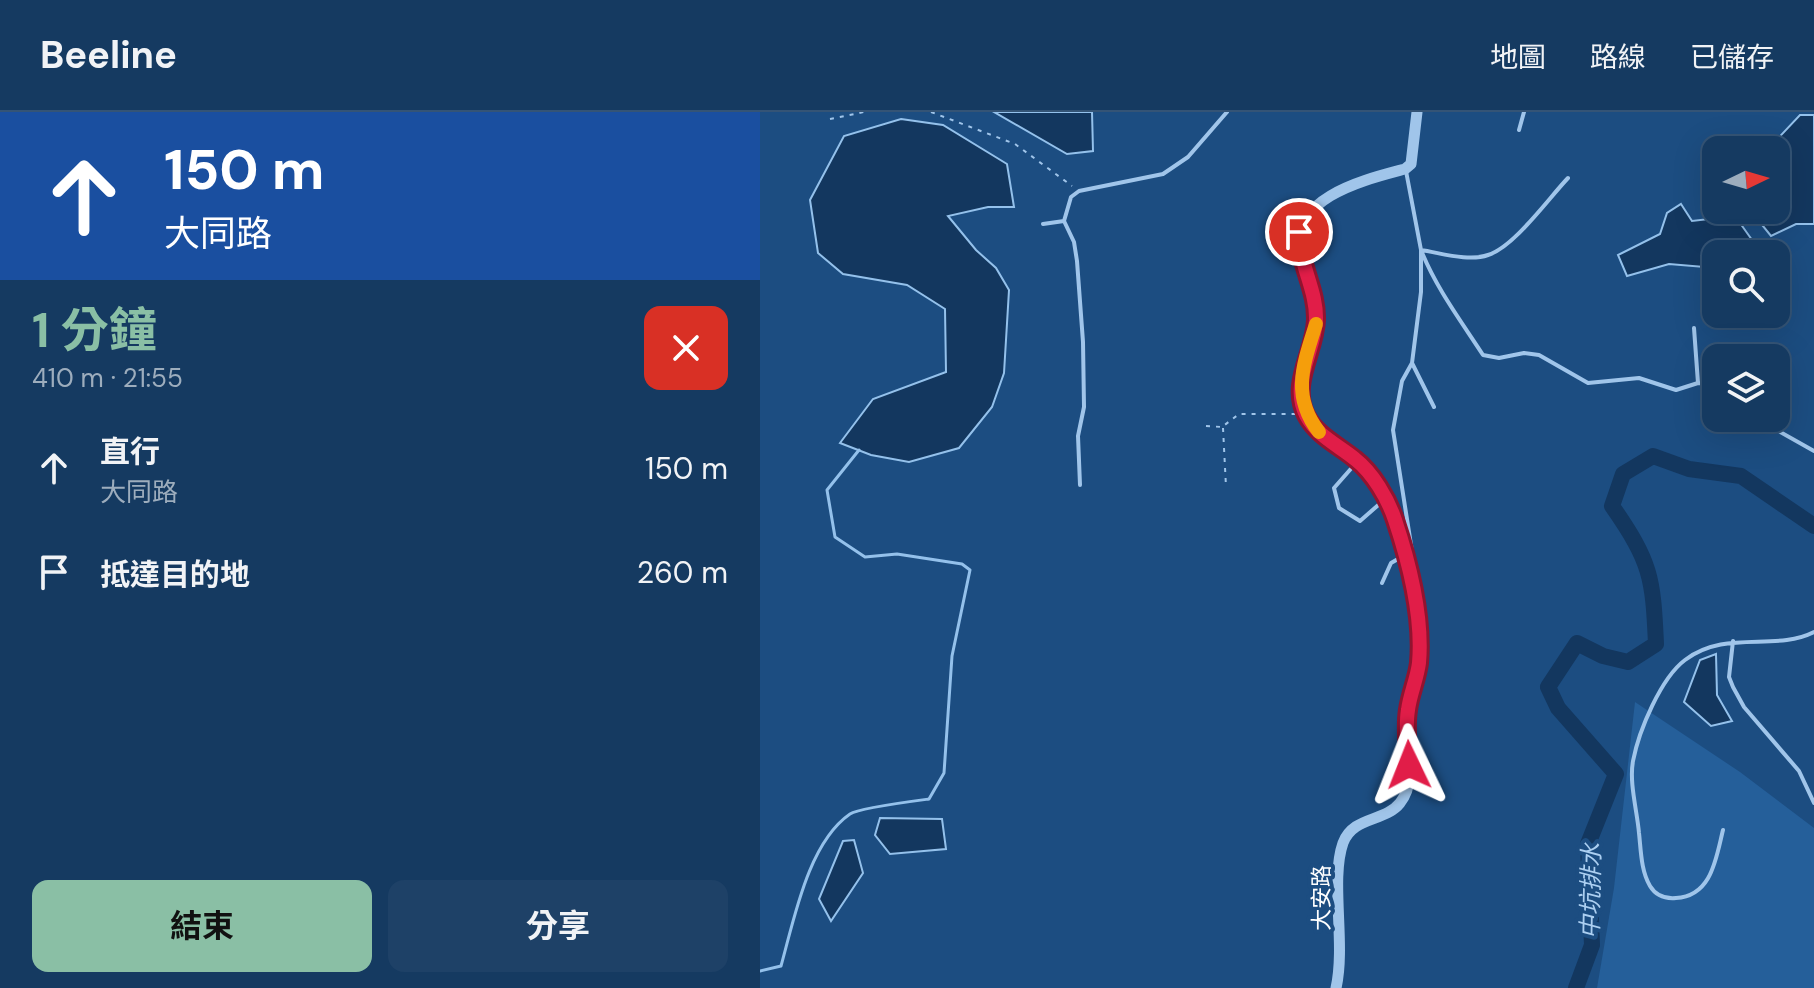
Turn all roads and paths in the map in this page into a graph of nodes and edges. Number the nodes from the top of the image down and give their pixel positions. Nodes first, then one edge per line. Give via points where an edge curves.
1 (864, 112) edge
2 (931, 112) edge
3 (1227, 112) edge
4 (1417, 112) edge
5 (1524, 112) edge
6 (830, 119) dead end
7 (1519, 130) dead end
8 (1405, 169) junction
9 (1568, 178) dead end
10 (1079, 191) junction
11 (1064, 221) junction
12 (1043, 224) dead end
13 (1421, 250) junction
14 (1694, 328) dead end
15 (1412, 363) junction
16 (1698, 383) junction
17 (1702, 383) edge
18 (1434, 407) dead end
19 (1305, 414) junction
20 (1206, 426) dead end
21 (1222, 427) junction
22 (1780, 432) edge
23 (1814, 451) edge
24 (1358, 461) junction
25 (1080, 485) dead end
26 (1226, 487) dead end
27 (1385, 499) junction
28 (1405, 557) junction
29 (1382, 583) dead end
30 (1814, 632) edge
31 (1733, 641) junction
32 (1814, 803) edge
33 (1723, 830) dead end
34 (1336, 988) edge

1 - 6 path
2 - 10 path via 1015,144
3 - 10 lane via 1176,168
4 - 8 street via 1414,156
5 - 7 lane
8 - 13 lane
8 - 19 street via 1344,189 1307,213 1299,232 1299,255 1316,323 1301,391
9 - 13 lane via 1503,248 1488,256
10 - 11 lane via 1071,197
11 - 12 lane
11 - 25 lane via 1077,261 1083,342
13 - 15 lane
13 - 16 lane via 1430,274 1483,355 1539,355 1588,383 1639,378 1676,390
14 - 16 lane
15 - 18 lane
15 - 28 lane via 1402,381 1393,430 1412,551
16 - 17 lane
19 - 21 path via 1239,414
19 - 24 street, 大安路 via 1321,434
20 - 21 path
21 - 26 path
22 - 23 lane
24 - 27 street, 大安路
24 - 27 lane via 1334,488 1339,508 1360,521
27 - 28 street, 大安路
28 - 29 lane via 1391,563
28 - 34 street, 大安路 via 1419,645 1407,715 1406,789 1400,804 1351,828 1343,845 1342,949
30 - 31 lane via 1789,639
31 - 32 lane via 1733,687 1799,771
31 - 33 lane via 1688,657 1669,674 1633,760 1644,871 1659,896 1684,897 1705,885

